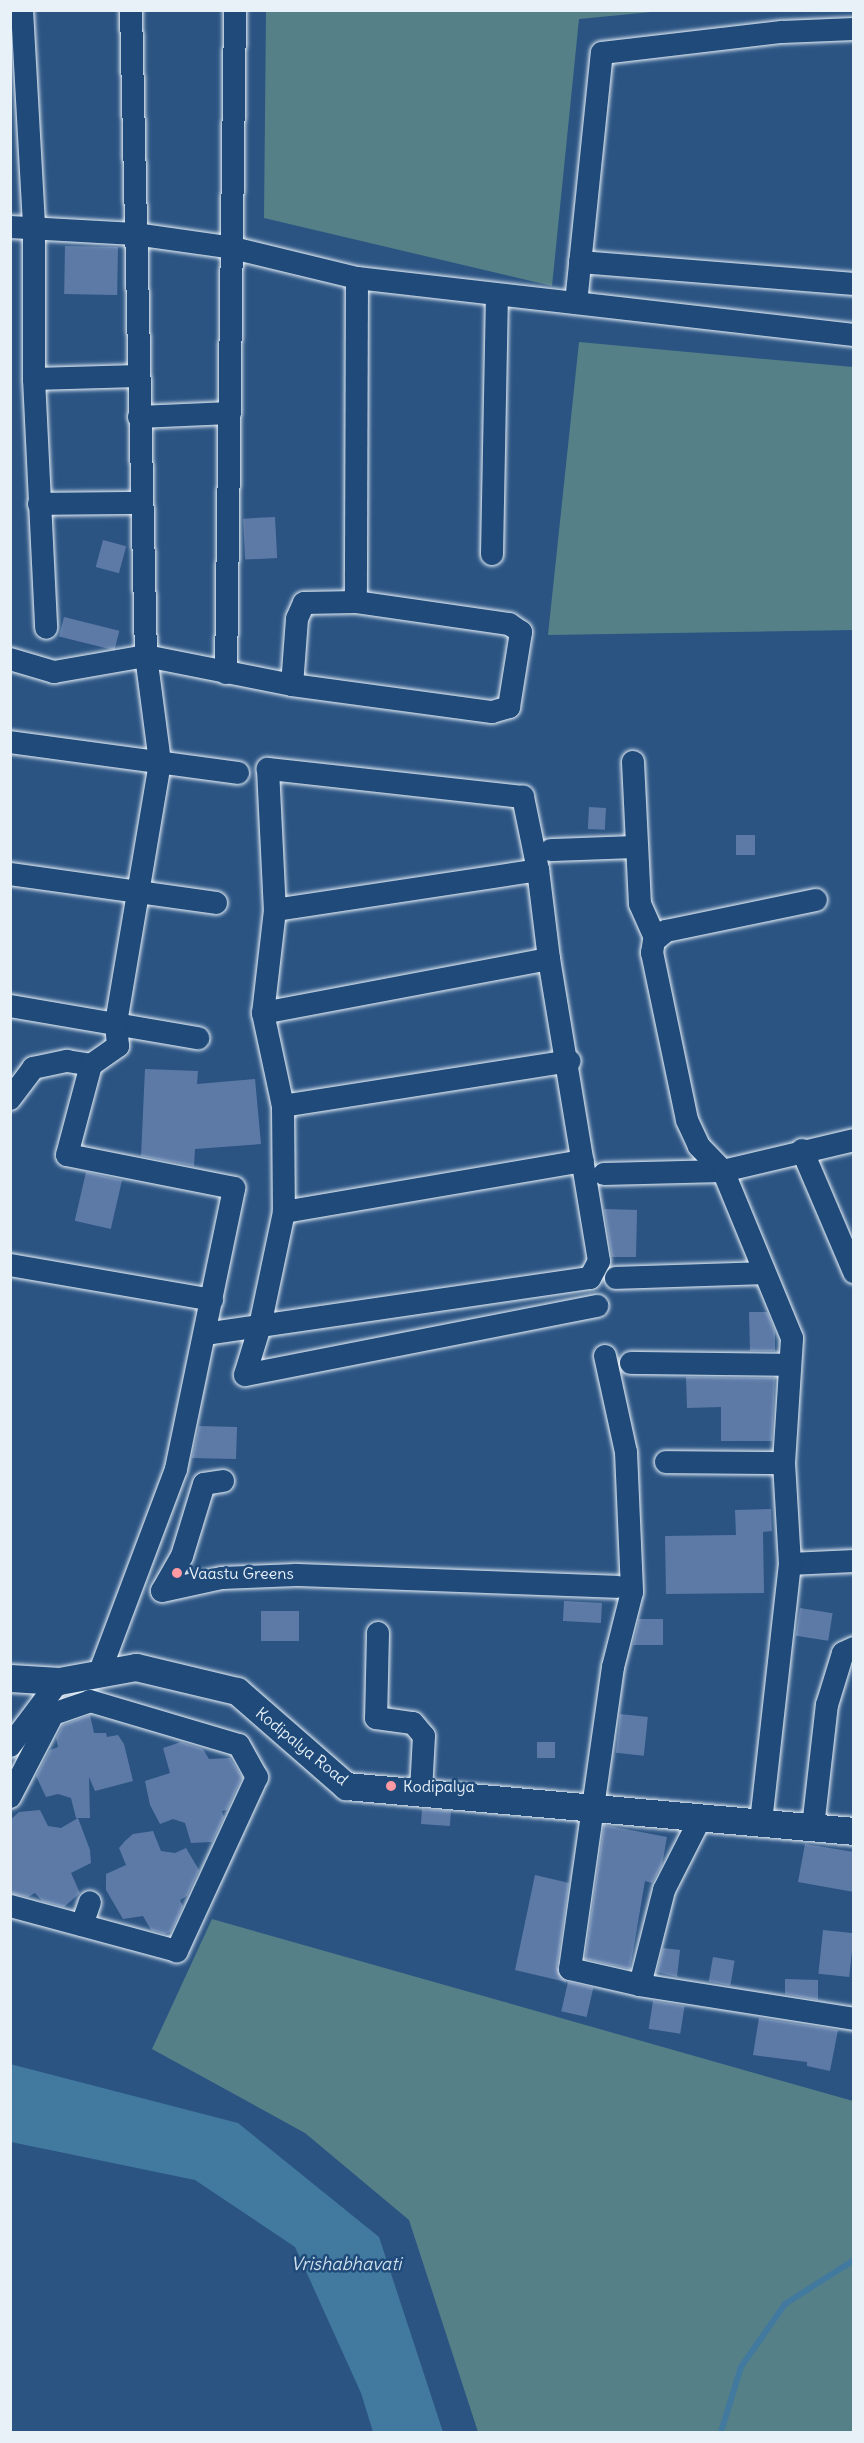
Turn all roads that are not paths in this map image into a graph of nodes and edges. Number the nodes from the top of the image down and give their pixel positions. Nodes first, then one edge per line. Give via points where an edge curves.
1 (22, 10) edge
2 (131, 10) edge
3 (235, 10) edge
4 (854, 29) edge
5 (34, 226) junction
6 (10, 227) edge
7 (135, 234) junction
8 (233, 248) junction
9 (580, 262) junction
10 (357, 278) junction
11 (854, 284) edge
12 (497, 295) junction
13 (576, 303) junction
14 (854, 335) edge
15 (138, 376) junction
16 (34, 379) junction
17 (230, 413) junction
18 (139, 417) junction
19 (142, 503) junction
20 (39, 504) junction
21 (492, 554) dead end
22 (356, 602) junction
23 (45, 628) dead end
24 (146, 656) junction
25 (10, 659) edge
26 (226, 673) junction
27 (292, 685) junction
28 (10, 742) edge
29 (160, 762) junction
30 (633, 762) dead end
31 (238, 773) dead end
32 (637, 847) junction
33 (551, 850) dead end
34 (538, 870) junction
35 (10, 874) edge
36 (138, 889) junction
37 (816, 900) dead end
38 (216, 903) dead end
39 (275, 910) junction
40 (656, 938) junction
41 (549, 959) junction
42 (10, 1006) edge
43 (263, 1013) junction
44 (116, 1023) junction
45 (198, 1038) dead end
46 (569, 1061) junction
47 (91, 1065) junction
48 (10, 1099) edge
49 (284, 1106) junction
50 (854, 1140) edge
51 (802, 1150) junction
52 (583, 1161) junction
53 (723, 1171) junction
54 (604, 1174) dead end
55 (284, 1212) junction
56 (10, 1265) edge
57 (854, 1272) edge
58 (764, 1273) junction
59 (616, 1278) dead end
60 (212, 1299) junction
61 (597, 1306) dead end
62 (260, 1326) junction
63 (205, 1334) junction
64 (604, 1356) dead end
65 (631, 1363) dead end
66 (790, 1365) junction
67 (666, 1462) dead end
68 (784, 1462) junction
69 (223, 1482) dead end
70 (854, 1561) edge
71 (790, 1564) junction
72 (136, 1575) junction
73 (170, 1578) junction
74 (623, 1596) junction
75 (378, 1633) dead end
76 (854, 1648) edge
77 (99, 1674) junction
78 (10, 1678) edge
79 (59, 1681) junction
80 (10, 1746) edge
81 (421, 1792) junction
82 (10, 1797) edge
83 (594, 1808) junction
84 (701, 1817) junction
85 (761, 1822) junction
86 (813, 1827) junction
87 (854, 1831) edge
88 (90, 1902) dead end
89 (10, 1906) edge
90 (82, 1925) junction
91 (640, 1985) junction
92 (854, 2019) edge

1 - 5 street
2 - 7 street
3 - 8 street
4 - 9 street via 782,32 602,53
5 - 6 street
5 - 7 street
5 - 16 street
7 - 8 street
7 - 15 street
8 - 10 street
8 - 17 street
9 - 11 street
9 - 13 street
10 - 12 street
10 - 22 street
12 - 13 street
12 - 21 street
13 - 14 street
15 - 16 street
15 - 18 street
16 - 20 street
17 - 18 street
17 - 26 street
18 - 19 street
19 - 20 street
19 - 24 street
20 - 23 street
22 - 27 street via 304,603 297,619
22 - 27 street via 509,624 521,632 509,707 492,712
24 - 25 street via 54,672
24 - 26 street
24 - 29 street
26 - 27 street
28 - 29 street
29 - 31 street
29 - 36 street
30 - 32 street
32 - 33 street
32 - 40 street via 640,904
34 - 39 street
34 - 39 street via 523,797 268,769
34 - 41 street
35 - 36 street
36 - 38 street
36 - 44 street
37 - 40 street via 670,930
39 - 43 street
40 - 53 street via 652,953 687,1120 699,1146
41 - 43 street
41 - 46 street
42 - 44 street
43 - 49 street
44 - 45 street
44 - 47 street via 118,1046
46 - 49 street
46 - 52 street
47 - 48 street via 67,1061 33,1068
47 - 60 street via 67,1155 234,1188
49 - 55 street
50 - 51 street
51 - 53 street
51 - 57 street
52 - 55 street
52 - 62 street via 599,1261 590,1278
53 - 54 street
53 - 58 street
55 - 62 street
56 - 60 street
58 - 59 street
58 - 66 street via 792,1338
60 - 63 street
61 - 62 street via 245,1375
62 - 63 street
63 - 72 street via 176,1469
64 - 74 street via 626,1452 632,1563
65 - 66 street
66 - 68 street
67 - 68 street
68 - 71 street
69 - 73 street via 204,1485 182,1556
70 - 71 street
71 - 85 street
72 - 73 street
72 - 77 street
73 - 74 street via 162,1591 222,1578 296,1575
74 - 83 street
75 - 81 street via 376,1719 413,1723 424,1736
76 - 86 street via 843,1653 827,1705
77 - 79 main road, Kodipalya Road
77 - 81 main road, Kodipalya Road via 136,1667 237,1691 346,1786
78 - 79 main road, Kodipalya Road
79 - 80 street
81 - 83 main road, Kodipalya Road
82 - 90 street via 53,1714 90,1701 239,1745 257,1777 177,1951
83 - 84 main road, Kodipalya Road
83 - 91 street via 570,1969
84 - 85 main road, Kodipalya Road
84 - 91 street via 664,1890
85 - 86 main road, Kodipalya Road
86 - 87 main road, Kodipalya Road
88 - 90 street
89 - 90 street
91 - 92 street

